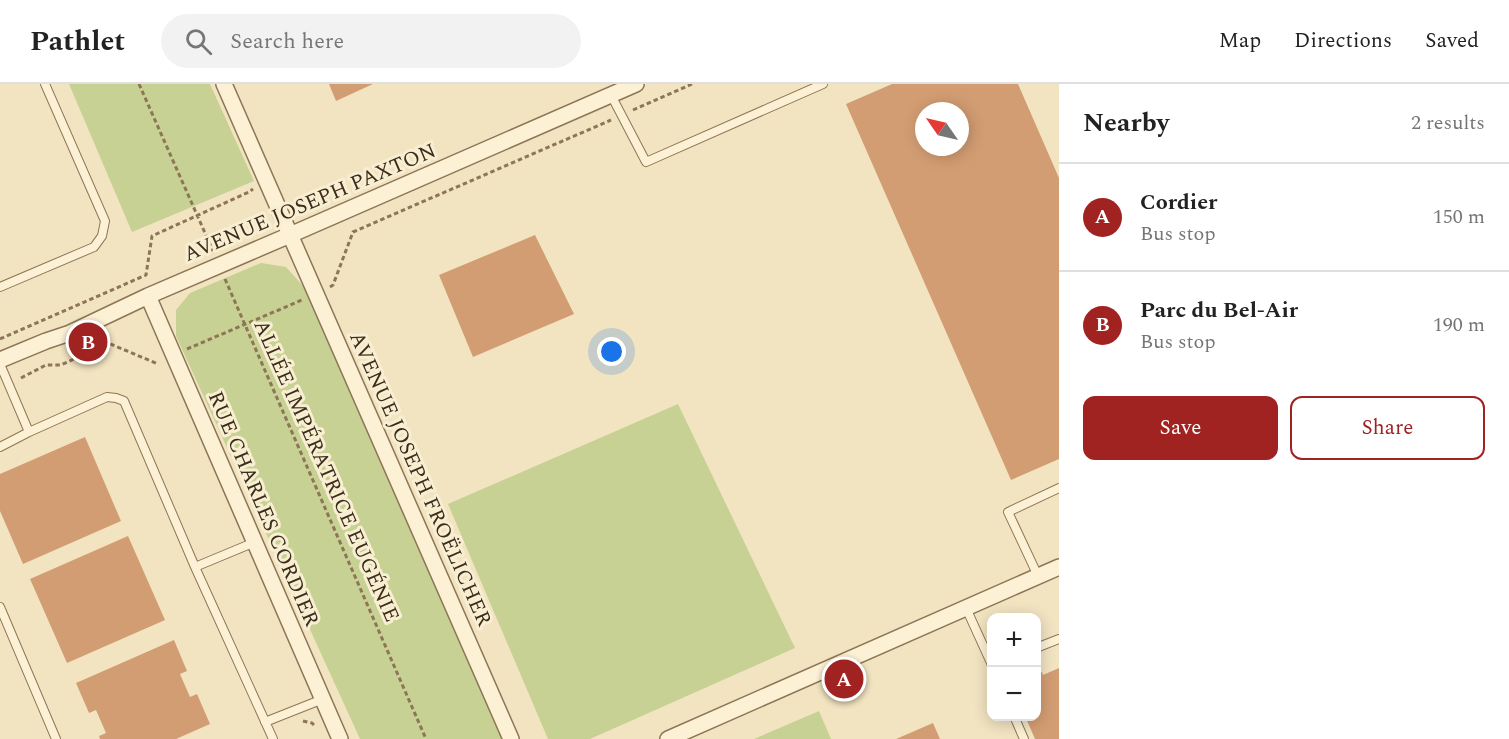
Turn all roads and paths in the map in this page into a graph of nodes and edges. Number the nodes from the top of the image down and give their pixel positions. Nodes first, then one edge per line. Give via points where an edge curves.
1 (45, 84) edge
2 (139, 84) edge
3 (224, 84) edge
4 (636, 84) edge
5 (692, 84) edge
6 (823, 84) edge
7 (611, 95) junction
8 (622, 115) junction
9 (266, 180) junction
10 (196, 216) junction
11 (290, 235) junction
12 (219, 266) junction
13 (0, 287) edge
14 (317, 293) junction
15 (148, 296) junction
16 (245, 324) junction
17 (0, 339) edge
18 (174, 355) junction
19 (0, 362) edge
20 (8, 384) junction
21 (29, 432) junction
22 (0, 447) edge
23 (1059, 488) edge
24 (255, 542) junction
25 (195, 567) junction
26 (1059, 567) edge
27 (1038, 576) junction
28 (0, 607) edge
29 (966, 608) junction
30 (1059, 639) edge
31 (1041, 646) edge
32 (987, 654) edge
33 (323, 699) junction
34 (1016, 721) edge
35 (266, 722) junction
36 (297, 722) dead end
37 (317, 729) dead end
38 (56, 739) edge
39 (273, 739) edge
40 (340, 739) edge
41 (426, 739) edge
42 (511, 739) edge
43 (668, 739) edge
44 (1024, 739) edge

1 - 13 lane via 105,221 102,236 94,247
2 - 10 path, ALLÉE IMPÉRATRICE EUGÉNIE
3 - 9 street, AVENUE JOSEPH FROËLICHER
4 - 7 street, AVENUE JOSEPH PAXTON
5 - 8 path
6 - 8 lane via 646,162
7 - 8 lane
7 - 11 street, AVENUE JOSEPH PAXTON
8 - 14 path via 353,232 333,285
9 - 10 path
9 - 11 street, AVENUE JOSEPH FROËLICHER
10 - 12 path, ALLÉE IMPÉRATRICE EUGÉNIE
10 - 17 path via 152,236 146,275
11 - 12 street, AVENUE JOSEPH PAXTON
11 - 14 street, AVENUE JOSEPH FROËLICHER
12 - 15 street, AVENUE JOSEPH PAXTON
12 - 16 path, ALLÉE IMPÉRATRICE EUGÉNIE
14 - 16 path
14 - 42 street, AVENUE JOSEPH FROËLICHER
15 - 18 street, RUE CHARLES CORDIER
15 - 19 street, AVENUE JOSEPH PAXTON
16 - 18 path
16 - 41 path, ALLÉE IMPÉRATRICE EUGÉNIE
18 - 20 path via 157,362 108,343 61,365 46,365
18 - 24 street, RUE CHARLES CORDIER
19 - 20 lane
20 - 21 lane
21 - 22 lane
21 - 25 lane via 107,396 123,401
23 - 27 lane via 1008,512
24 - 25 lane
24 - 33 street, RUE CHARLES CORDIER
25 - 35 lane
26 - 27 street
27 - 29 street
28 - 38 lane
29 - 32 lane
29 - 43 street
30 - 31 lane
33 - 35 lane
33 - 40 street, RUE CHARLES CORDIER
34 - 44 lane
35 - 39 lane
36 - 37 path via 312,723

